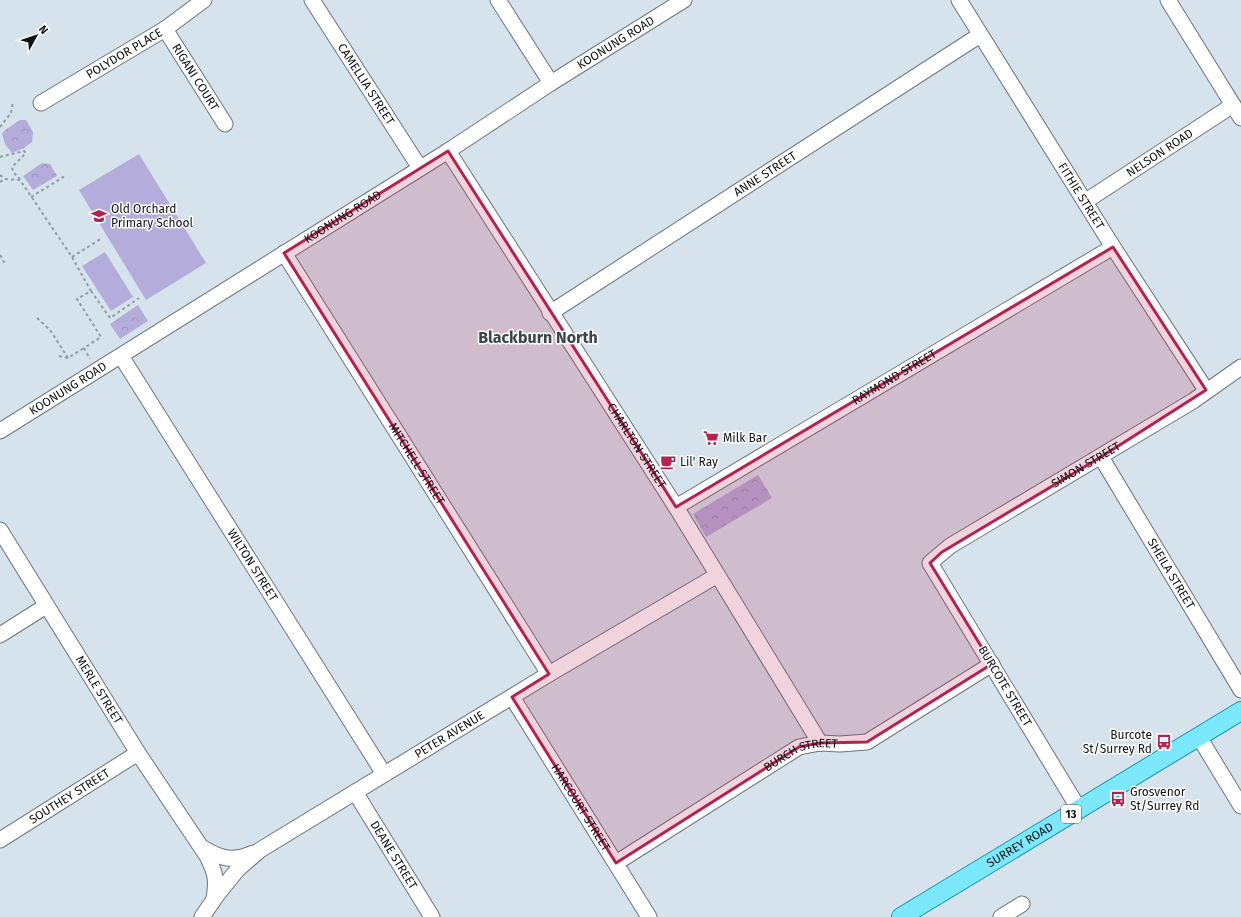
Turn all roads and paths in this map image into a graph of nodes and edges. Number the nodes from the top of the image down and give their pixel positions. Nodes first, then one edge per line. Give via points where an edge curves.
1 (204, 0) edge
2 (312, 0) edge
3 (498, 0) edge
4 (684, 0) edge
5 (959, 0) edge
6 (1168, 0) edge
7 (165, 29) junction
8 (980, 35) junction
9 (551, 84) junction
10 (13, 102) dead end
11 (41, 103) dead end
12 (1233, 105) junction
13 (1241, 118) edge
14 (225, 124) dead end
15 (0, 127) edge
16 (448, 150) junction
17 (0, 157) edge
18 (420, 168) junction
19 (0, 175) edge
20 (65, 176) dead end
21 (5, 179) junction
22 (20, 180) junction
23 (0, 182) edge
24 (32, 197) junction
25 (1086, 201) junction
26 (102, 238) dead end
27 (1114, 247) junction
28 (284, 253) junction
29 (0, 255) edge
30 (72, 257) junction
31 (5, 264) dead end
32 (91, 291) junction
33 (139, 298) dead end
34 (550, 313) junction
35 (37, 318) dead end
36 (84, 348) junction
37 (59, 356) dead end
38 (121, 356) junction
39 (68, 358) junction
40 (91, 360) dead end
41 (1239, 372) edge
42 (1206, 390) junction
43 (0, 430) edge
44 (1101, 457) junction
45 (676, 507) junction
46 (0, 530) edge
47 (930, 563) joint
48 (716, 576) junction
49 (46, 606) junction
50 (0, 635) edge
51 (992, 664) junction
52 (549, 674) junction
53 (1241, 690) edge
54 (512, 697) junction
55 (1241, 711) edge
56 (1199, 737) junction
57 (820, 743) junction
58 (138, 753) junction
59 (384, 774) junction
60 (355, 792) junction
61 (1241, 806) edge
62 (1079, 809) junction
63 (0, 840) edge
64 (202, 848) junction
65 (260, 850) junction
66 (616, 863) junction
67 (213, 901) junction
68 (1022, 904) dead end
69 (202, 917) edge
70 (432, 917) edge
71 (649, 917) edge
72 (901, 917) edge
73 (1000, 917) edge

1 - 7 street, POLYDOR PLACE
2 - 18 street, CAMELLIA STREET
3 - 9 street
4 - 9 street, KOONUNG ROAD
5 - 8 street, FITHIE STREET
6 - 12 street
7 - 11 street, POLYDOR PLACE
7 - 14 street, RIGANI COURT
8 - 25 street, FITHIE STREET
8 - 34 street, ANNE STREET
9 - 16 street, KOONUNG ROAD
10 - 15 path via 11,113
12 - 13 street
12 - 25 street, NELSON ROAD
16 - 18 street, KOONUNG ROAD
16 - 34 street, CHARLTON STREET
17 - 22 path via 24,151 26,153 12,167
18 - 28 street, KOONUNG ROAD
19 - 21 path
20 - 24 path
21 - 22 path
21 - 23 path
22 - 24 path
24 - 30 path
25 - 27 street, FITHIE STREET
26 - 30 path
27 - 42 street, FITHIE STREET
27 - 45 street, RAYMOND STREET
28 - 38 street, KOONUNG ROAD
28 - 52 street, MITCHELL STREET
29 - 31 path
30 - 32 path
32 - 33 path via 110,318
32 - 36 path via 77,299 101,337
34 - 45 street, CHARLTON STREET
35 - 39 path via 50,330
36 - 39 path
36 - 40 path
37 - 39 path
38 - 43 street, KOONUNG ROAD
38 - 59 street, WILTON STREET
41 - 42 street, SIMON STREET
42 - 44 street, SIMON STREET via 1193,401
44 - 47 street, SIMON STREET via 950,546
44 - 53 street, SHEILA STREET
45 - 48 street, CHARLTON STREET
46 - 49 street, MERLE STREET
47 - 51 street, BURCOTE STREET
48 - 52 street, PETER AVENUE
48 - 57 street, CHARLTON STREET
49 - 50 street
49 - 58 street, MERLE STREET
51 - 57 street, BURCH STREET via 867,742
51 - 62 street, BURCOTE STREET
52 - 54 street, PETER AVENUE
54 - 59 street, PETER AVENUE
54 - 66 street, HARCOURT STREET
55 - 56 main road, SURREY ROAD / 13
56 - 61 street
56 - 62 main road, SURREY ROAD / 13
57 - 66 street, BURCH STREET via 800,748
58 - 63 street, SOUTHEY STREET
58 - 64 street, MERLE STREET
59 - 60 street, PETER AVENUE
60 - 65 street, PETER AVENUE
60 - 70 street, DEANE STREET
62 - 72 main road, SURREY ROAD / 13
64 - 65 street, MERLE STREET via 217,857 233,859
64 - 67 street, MERLE STREET via 214,869 217,881
65 - 67 street, PETER AVENUE via 238,868
66 - 71 street, HARCOURT STREET
67 - 69 street, PETER AVENUE
68 - 73 street

